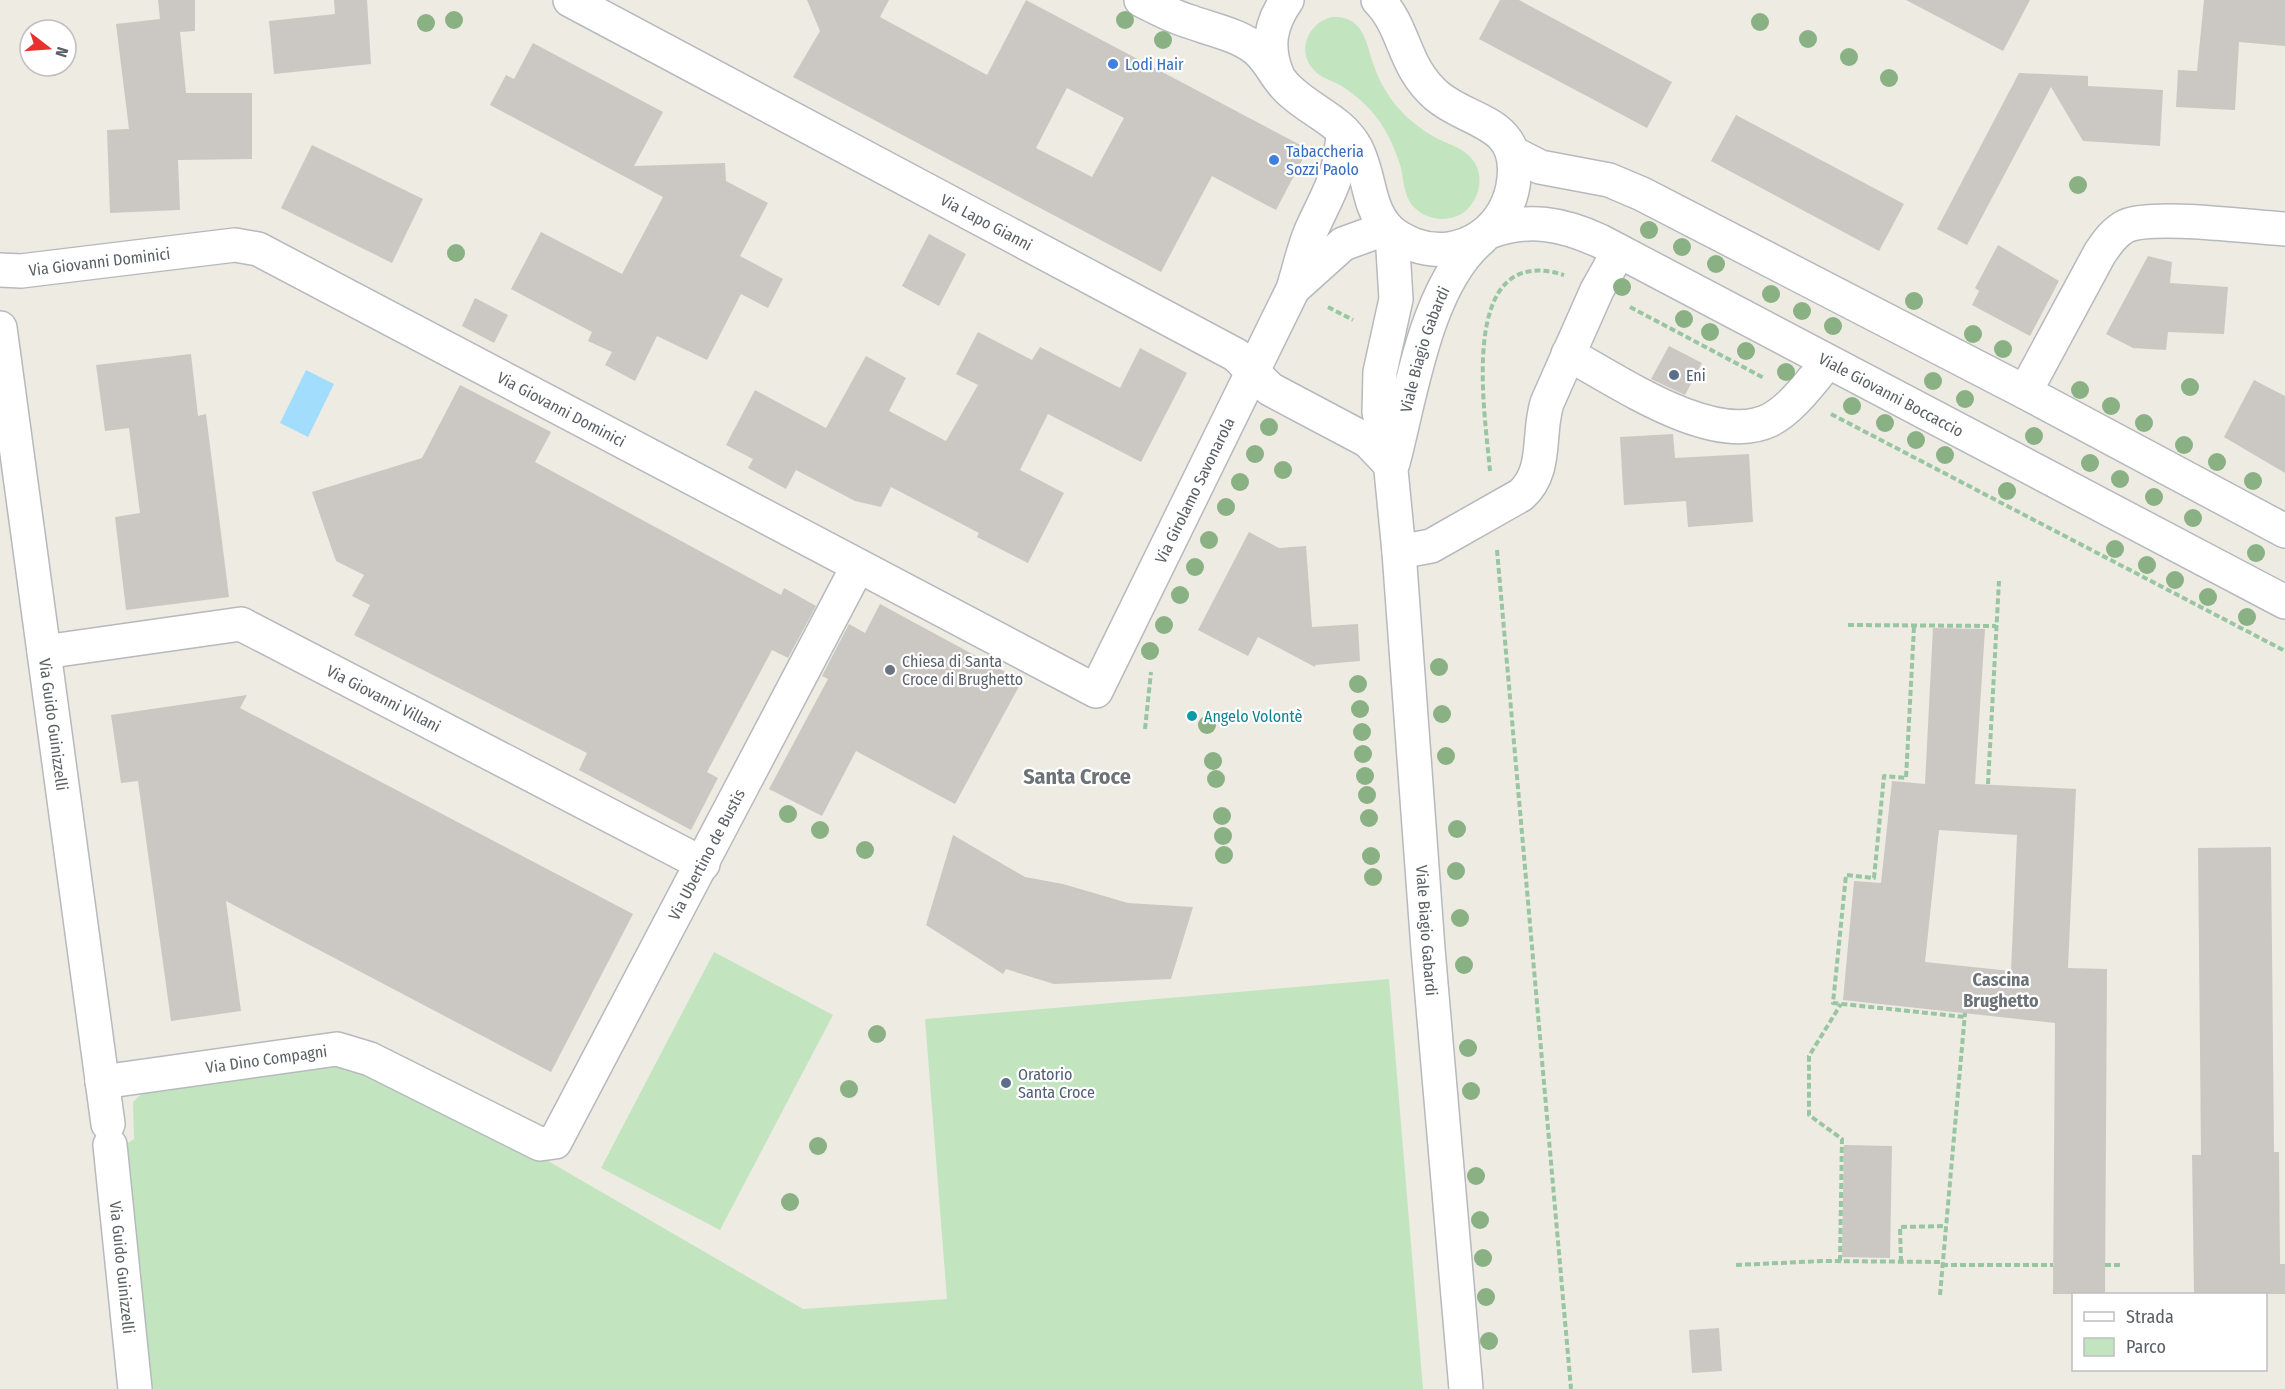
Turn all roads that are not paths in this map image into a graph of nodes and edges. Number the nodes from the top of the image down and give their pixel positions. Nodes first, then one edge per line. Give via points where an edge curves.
1 (570, 0) edge
2 (1141, 0) edge
3 (1287, 0) edge
4 (1378, 0) edge
5 (1410, 0) edge
6 (1404, 51) junction
7 (1276, 74) junction
8 (1343, 131) junction
9 (1513, 153) junction
10 (2285, 229) edge
11 (1390, 231) junction
12 (1486, 235) junction
13 (1619, 250) junction
14 (0, 270) edge
15 (1305, 296) junction
16 (0, 328) edge
17 (1568, 354) junction
18 (1828, 362) junction
19 (1254, 372) junction
20 (2025, 392) junction
21 (1390, 466) junction
22 (2285, 531) edge
23 (1399, 552) junction
24 (858, 566) junction
25 (2285, 602) edge
26 (44, 652) junction
27 (1096, 691) joint
28 (703, 864) junction
29 (102, 1082) junction
30 (555, 1142) joint
31 (135, 1389) edge
32 (1466, 1389) edge

1 - 19 street, Via Lapo Gianni via 1236,354
2 - 7 street via 1252,46
3 - 7 street via 1274,23 1269,43
4 - 6 street via 1391,17
5 - 6 street via 1403,22
6 - 9 street via 1428,87 1448,104 1494,128
7 - 8 street via 1295,95
8 - 11 street via 1359,155 1375,208
8 - 15 street, Via Girolamo Savonarola via 1338,175 1308,239
9 - 12 street via 1511,195 1503,215
9 - 20 street via 1539,167 1609,180 1642,194
10 - 20 street via 2163,221 2125,226 2100,253
11 - 12 street, Viale Giovanni Boccaccio via 1420,247 1440,250 1460,247
11 - 15 street, Via Girolamo Savonarola via 1343,244
11 - 21 street, Viale Biagio Gabardi via 1396,300 1378,387
12 - 13 street, Viale Giovanni Boccaccio via 1516,223 1541,223 1586,235
12 - 21 street, Viale Biagio Gabardi via 1461,260 1429,327
13 - 17 street
13 - 18 street, Viale Giovanni Boccaccio
14 - 24 street, Via Giovanni Dominici via 21,271 234,245 252,247
15 - 19 street, Via Girolamo Savonarola
16 - 26 street, Via Guido Guinizzelli
17 - 18 street via 1680,413 1727,427 1769,421 1786,409
17 - 23 street via 1544,412 1536,477 1521,495 1426,548
18 - 25 street, Viale Giovanni Boccaccio
19 - 21 street, Via Lapo Gianni via 1270,389 1368,441
19 - 27 street, Via Girolamo Savonarola
20 - 22 street
21 - 23 street, Viale Biagio Gabardi
23 - 32 street, Viale Biagio Gabardi
24 - 27 street, Via Giovanni Dominici
24 - 28 street, Via Ubertino de Bustis
26 - 28 street, Via Giovanni Villani via 241,624
26 - 29 street, Via Guido Guinizzelli
28 - 30 street, Via Ubertino de Bustis
29 - 30 street, Via Dino Compagni via 337,1049 370,1059 540,1144
29 - 31 street, Via Guido Guinizzelli

